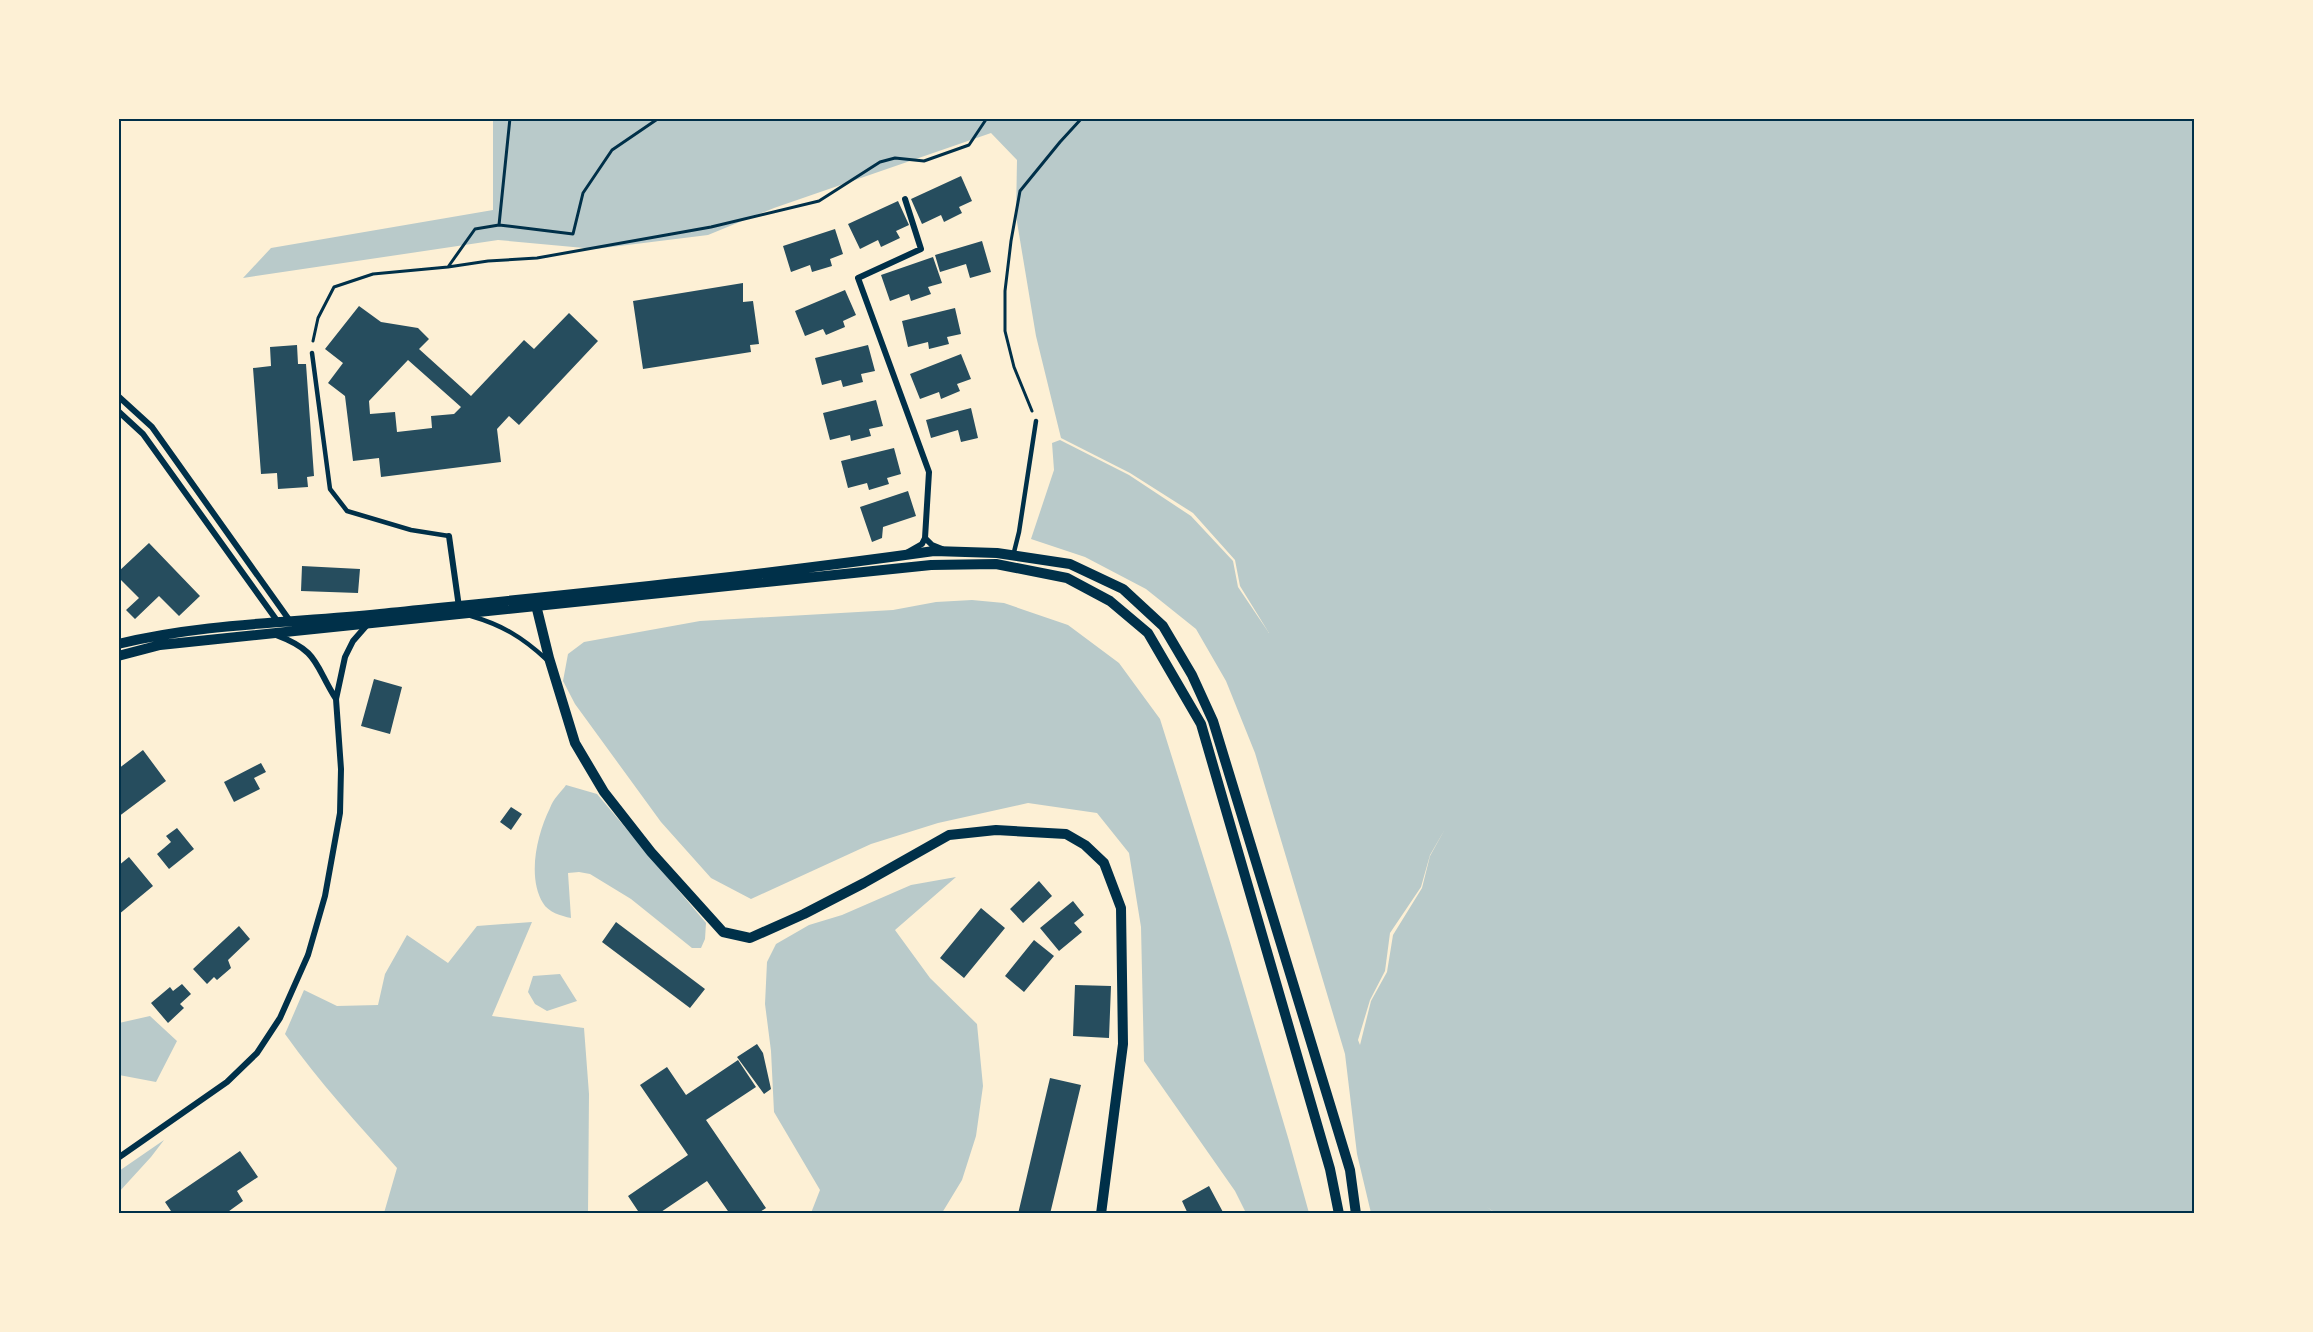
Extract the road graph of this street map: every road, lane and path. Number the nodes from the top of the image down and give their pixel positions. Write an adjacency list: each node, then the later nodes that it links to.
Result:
1 (510, 118): 6 (path)
2 (659, 118): 6 (path)
3 (987, 118): 7 (path)
4 (1082, 118): 11 (path)
5 (904, 199): 13 (street)
6 (499, 225): 7 (path)
7 (448, 267): 8 (path)
8 (312, 353): 12 (lane)
9 (118, 396): 19 (street)
10 (118, 411): 20 (street)
11 (1036, 421): 16 (lane)
12 (449, 536): 18 (street)
13 (926, 538): 14 (street); 15 (street)
14 (946, 551): 15 (street); 16 (street)
15 (900, 556): 17 (street)
16 (1013, 556): 30 (street)
17 (535, 602): 18 (street); 25 (street); 29 (street)
18 (461, 612): 19 (street); 21 (street); 25 (lane)
19 (290, 621): 20 (street)
20 (278, 622): 23 (street)
21 (367, 625): 22 (street); 26 (street)
22 (275, 634): 24 (street); 26 (street)
23 (118, 644)
24 (118, 656)
25 (551, 663): 28 (street)
26 (336, 699): 27 (street)
27 (118, 1158)
28 (1101, 1214)
29 (1339, 1214)
30 (1356, 1214)

